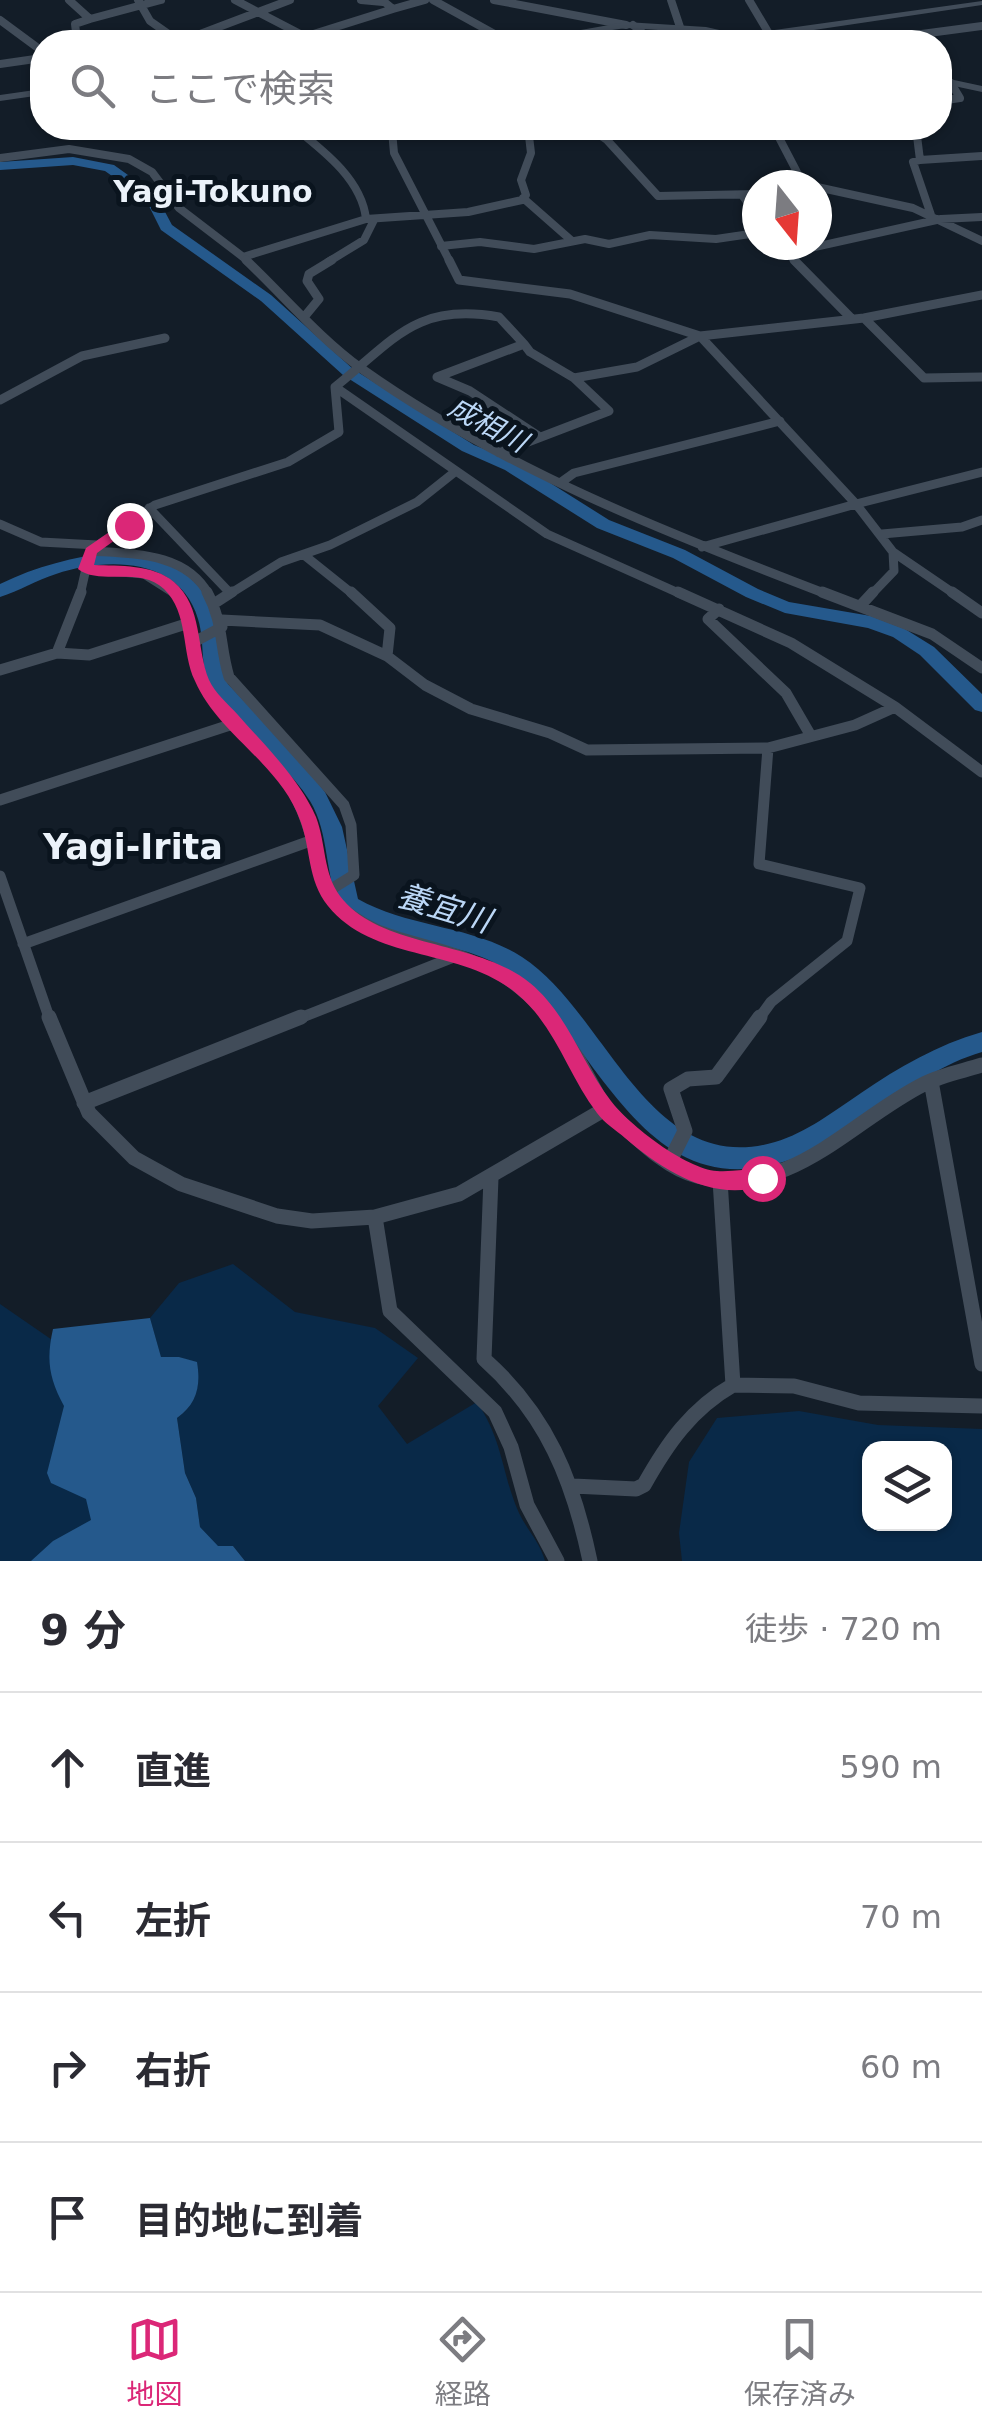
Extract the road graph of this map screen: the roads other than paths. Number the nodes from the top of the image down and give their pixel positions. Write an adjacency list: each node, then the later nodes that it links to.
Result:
1 (70, 0): 18 (street)
2 (161, 0): 14 (street)
3 (235, 0): 17 (street)
4 (290, 0): 17 (street)
5 (361, 0): 12 (street)
6 (425, 0): 15 (street)
7 (433, 0): 28 (street)
8 (494, 0): 16 (street)
9 (550, 0): 16 (street)
10 (672, 0): 22 (street)
11 (749, 0): 32 (street)
12 (383, 1): 15 (street)
13 (982, 3): 33 (main road)
14 (139, 4): 18 (street); 24 (street)
15 (394, 10): 27 (street)
16 (550, 10): 20 (street)
17 (261, 11): 25 (street); 26 (street)
18 (90, 19): 23 (street)
19 (0, 20): 35 (street)
20 (630, 25): 22 (main road); 29 (main road); 30 (street)
21 (982, 26): 34 (street)
22 (680, 27): 31 (main road)
23 (76, 30)
24 (162, 30)
25 (211, 30)
26 (294, 30)
27 (329, 30)
28 (487, 30)
29 (597, 30)
30 (637, 30)
31 (705, 30)
32 (765, 30)
33 (827, 30)
34 (952, 30)
35 (30, 44)
36 (30, 57): 37 (street)
37 (0, 64)
38 (952, 83): 39 (main road)
39 (982, 89)
40 (30, 94): 41 (main road)
41 (0, 98)
42 (311, 140): 59 (street)
43 (393, 140): 56 (street)
44 (529, 140): 54 (street)
45 (606, 140): 53 (street)
46 (780, 140): 51 (street)
47 (918, 140): 50 (street)
48 (982, 156): 50 (street)
49 (0, 158): 65 (street)
50 (920, 160): 55 (street)
51 (796, 170)
52 (832, 191): 55 (street)
53 (742, 195)
54 (523, 198): 56 (street); 61 (street)
55 (930, 215): 58 (street)
56 (426, 216): 59 (street); 64 (street)
57 (982, 218): 58 (street)
58 (941, 219): 62 (street); 63 (street)
59 (370, 220): 65 (street); 68 (street)
60 (742, 235): 61 (street)
61 (572, 240): 64 (street)
62 (832, 240)
63 (982, 241)
64 (441, 246): 71 (street)
65 (243, 257): 68 (street)
66 (794, 260): 70 (street)
67 (982, 295): 69 (street)
68 (305, 316): 74 (street)
69 (864, 318): 70 (street); 75 (street)
70 (852, 320): 71 (street)
71 (700, 336): 76 (street); 79 (street)
72 (165, 338): 78 (street)
73 (524, 344): 74 (street); 76 (street); 80 (street)
74 (359, 370): 77 (street); 81 (street)
75 (982, 376)
76 (574, 378): 80 (street)
77 (338, 385): 82 (street); 86 (street)
78 (0, 400)
79 (780, 421): 84 (street); 85 (street)
80 (540, 436): 81 (street)
81 (499, 452): 84 (street)
82 (456, 471): 93 (street); 98 (street)
83 (982, 472): 85 (street)
84 (560, 482): 90 (street)
85 (856, 504): 89 (street); 90 (street)
86 (149, 508): 91 (street); 95 (street)
87 (982, 520): 89 (street)
88 (0, 524): 91 (street)
89 (882, 534): 92 (street)
90 (702, 546): 97 (street)
91 (92, 550): 94 (street); 96 (street)
92 (893, 552): 97 (street); 99 (street)
93 (304, 554): 95 (street); 104 (street)
94 (85, 569): 100 (street); 103 (street)
95 (230, 593): 96 (street)
96 (215, 603): 101 (street)
97 (861, 605): 105 (street)
98 (719, 609): 107 (street); 109 (street)
99 (982, 613)
100 (189, 624): 102 (street); 103 (street)
101 (220, 626): 102 (street); 104 (street); 115 (street)
102 (192, 642): 108 (street)
103 (57, 653): 106 (street)
104 (387, 656): 110 (street)
105 (982, 668)
106 (0, 670)
107 (895, 707): 109 (street); 111 (street)
108 (236, 723): 112 (street); 113 (street)
109 (811, 736): 110 (street)
110 (768, 748): 122 (street)
111 (982, 772)
112 (0, 800)
113 (314, 840): 115 (street); 116 (street)
114 (0, 876): 116 (street)
115 (332, 893): 117 (street)
116 (23, 944): 120 (street)
117 (459, 955): 120 (street); 121 (street)
118 (982, 1065): 119 (street)
119 (932, 1081): 124 (street); 126 (street)
120 (84, 1103): 125 (street)
121 (605, 1109): 122 (street); 123 (street)
122 (669, 1163): 124 (street)
123 (491, 1178): 125 (street); 129 (street)
124 (720, 1180): 127 (street)
125 (375, 1217): 130 (street)
126 (982, 1364)
127 (733, 1386): 128 (street); 129 (street)
128 (982, 1406)
129 (573, 1486): 131 (street)
130 (558, 1561)
131 (590, 1561)

